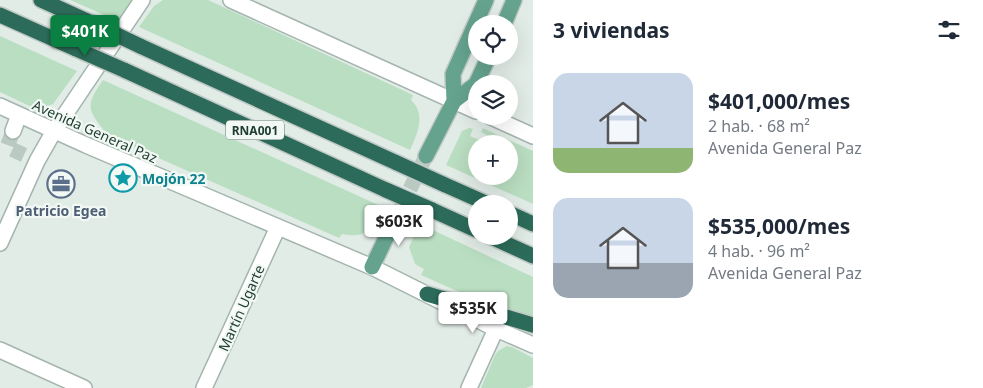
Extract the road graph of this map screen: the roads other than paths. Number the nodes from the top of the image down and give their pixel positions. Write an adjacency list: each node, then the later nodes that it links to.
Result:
1 (40, 0): 18 (highway, RNA001, bridge)
2 (142, 0): 14 (street)
3 (231, 0): 9 (street)
4 (486, 0): 9 (main road)
5 (514, 0): 7 (main road)
6 (0, 14): 22 (highway, RNA001, bridge)
7 (508, 15)
8 (485, 65): 9 (main road)
9 (454, 101): 11 (street); 17 (main road)
10 (0, 106): 12 (street, Avenida General Paz)
11 (468, 107)
12 (19, 115): 14 (street, Avenida General Paz); 15 (street)
13 (509, 125): 16 (street)
14 (54, 130): 23 (street, Avenida General Paz); 24 (street)
15 (13, 131)
16 (533, 136)
17 (426, 156)
18 (468, 195)
19 (398, 213): 27 (main road)
20 (518, 217): 21 (highway)
21 (533, 224)
22 (468, 226)
23 (278, 227): 27 (street, Avenida General Paz); 34 (street, Martín Ugarte)
24 (0, 243)
25 (509, 245): 26 (highway)
26 (533, 256)
27 (372, 267): 28 (street, Avenida General Paz)
28 (427, 294): 29 (highway); 30 (street, Avenida General Paz)
29 (533, 325)
30 (496, 329): 31 (street, Avenida General Paz); 35 (street)
31 (533, 346)
32 (0, 350): 33 (street)
33 (84, 388)
34 (204, 388)
35 (469, 388)

